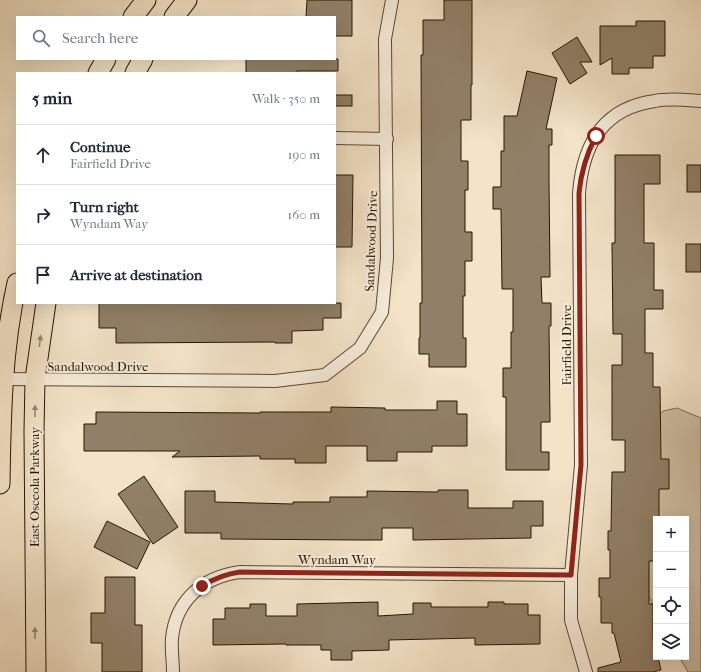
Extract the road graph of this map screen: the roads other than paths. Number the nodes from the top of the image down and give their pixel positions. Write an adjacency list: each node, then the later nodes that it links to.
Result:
1 (146, 0): 4 (main road)
2 (187, 0): 5 (main road)
3 (392, 0): 12 (street, Sandalwood Drive)
4 (134, 16)
5 (175, 16)
6 (105, 60): 8 (main road)
7 (142, 60): 9 (main road)
8 (99, 72)
9 (136, 72)
10 (701, 101): 18 (street, Fairfield Drive)
11 (336, 138): 12 (street)
12 (387, 139): 16 (street, Sandalwood Drive)
13 (16, 289): 15 (main road)
14 (46, 304): 16 (main road, East Osceola Parkway, one-way to 14)
15 (2, 379): 16 (street, Sandalwood Drive); 17 (main road)
16 (35, 379): 19 (main road, East Osceola Parkway, one-way to 16)
17 (0, 484)
18 (571, 575): 20 (street, Wyndam Way); 21 (street, Fairfield Drive)
19 (36, 672)
20 (173, 672)
21 (586, 672)

